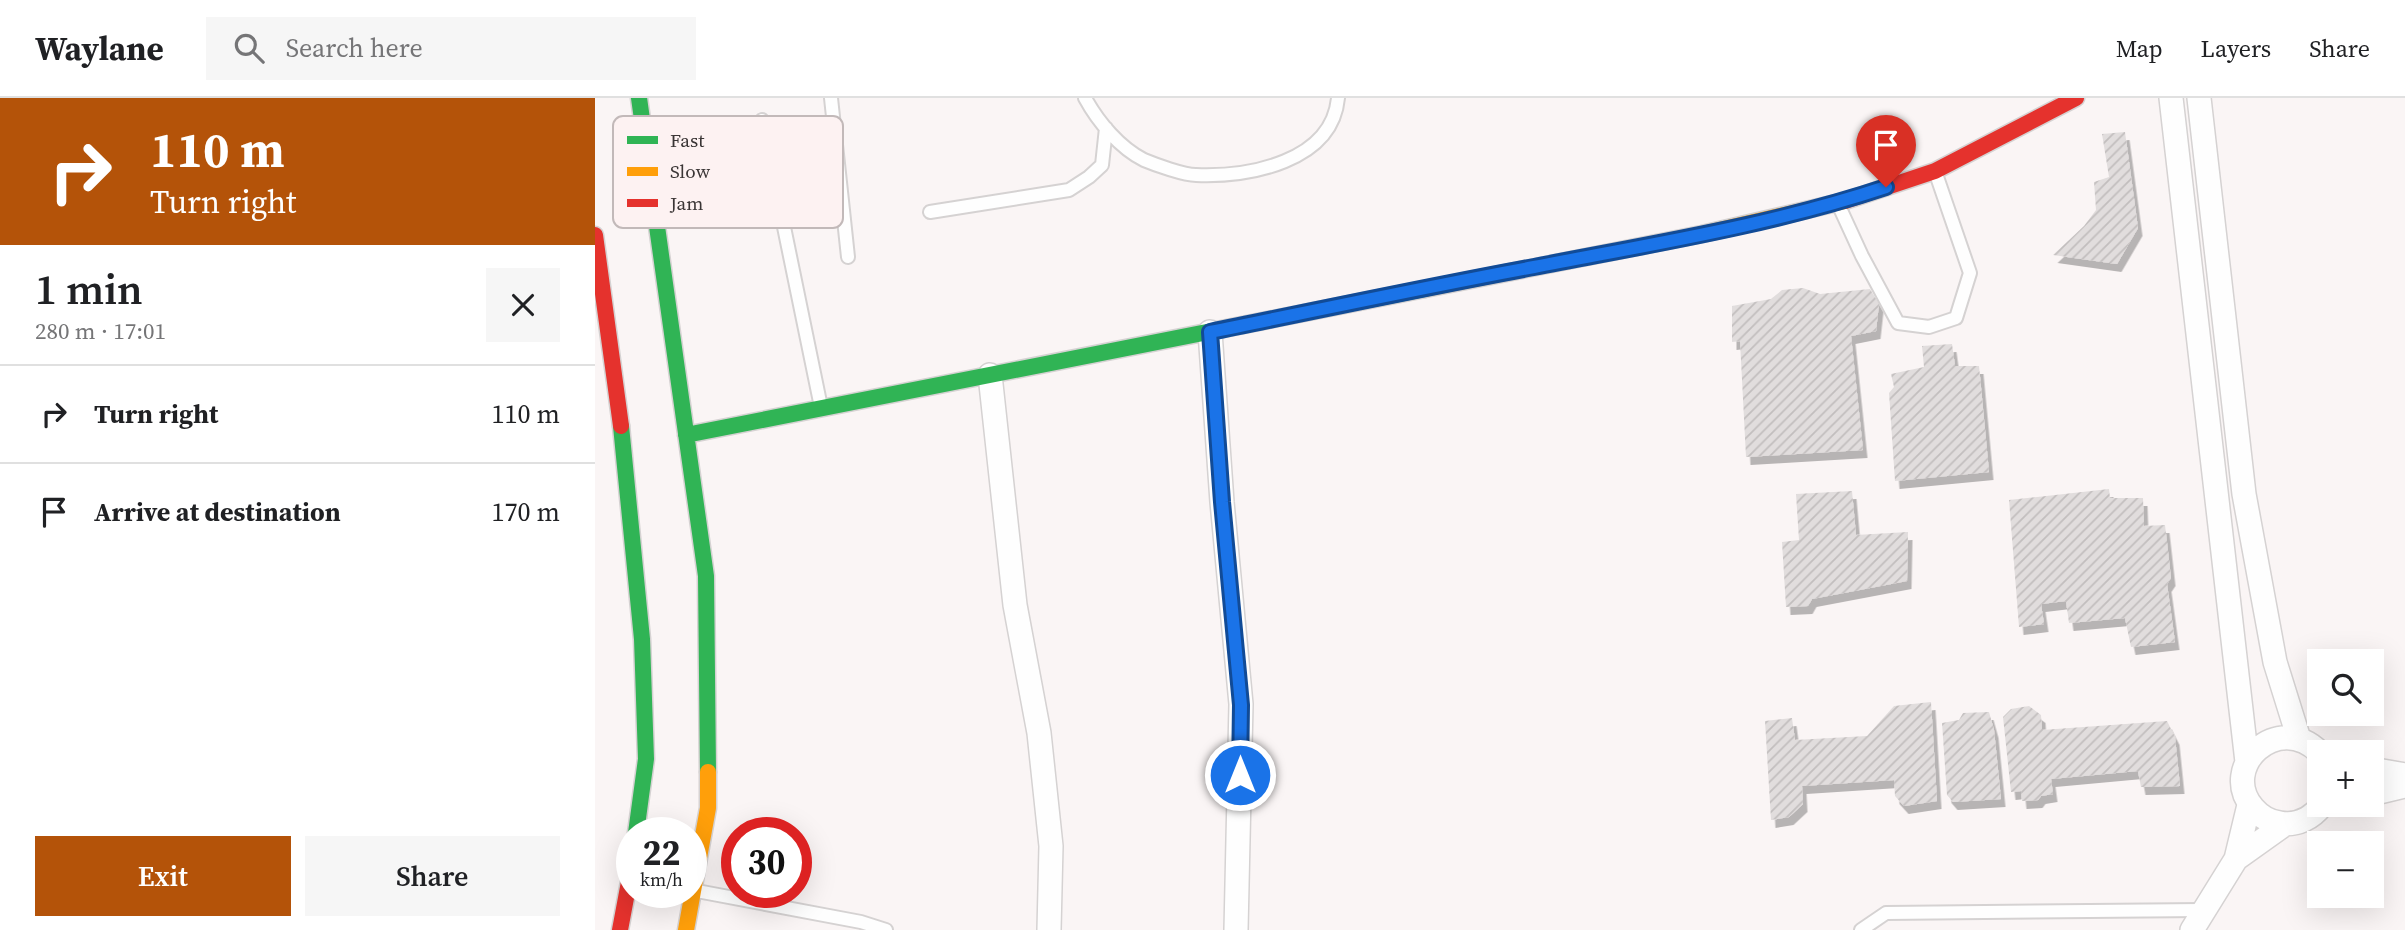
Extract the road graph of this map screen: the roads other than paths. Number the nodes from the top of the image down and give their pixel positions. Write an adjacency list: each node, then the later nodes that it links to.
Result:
1 (639, 98): 8 (main road)
2 (831, 98): 9 (lane)
3 (1085, 98): 10 (lane)
4 (1338, 98): 10 (lane)
5 (2075, 98): 11 (main road)
6 (2171, 98): 25 (street)
7 (2199, 98): 23 (street)
8 (642, 116)
9 (833, 116)
10 (1106, 128): 14 (lane)
11 (1935, 171): 12 (main road); 12 (lane)
12 (1837, 203): 19 (main road)
13 (843, 210): 18 (lane)
14 (930, 212)
15 (657, 228): 22 (main road)
16 (784, 228): 21 (lane)
17 (595, 234): 31 (main road)
18 (848, 257)
19 (1210, 332): 20 (main road); 44 (street)
20 (989, 374): 21 (main road); 43 (street)
21 (821, 408): 22 (main road)
22 (686, 435): 32 (main road)
23 (2299, 739): 24 (street); 25 (street)
24 (2307, 743)
25 (2247, 762): 30 (street)
26 (2384, 771): 27 (street)
27 (2405, 775)
28 (2405, 786): 29 (street)
29 (2384, 791)
30 (2249, 805): 34 (street); 35 (street)
31 (638, 817)
32 (706, 817)
33 (2309, 817): 34 (street)
34 (2285, 824): 35 (street)
35 (2236, 859): 39 (street)
36 (707, 893): 42 (lane)
37 (624, 908): 40 (main road)
38 (690, 908): 41 (main road)
39 (2198, 920): 45 (lane)
40 (620, 930)
41 (686, 930)
42 (886, 930)
43 (1049, 930)
44 (1237, 930)
45 (1861, 930)

